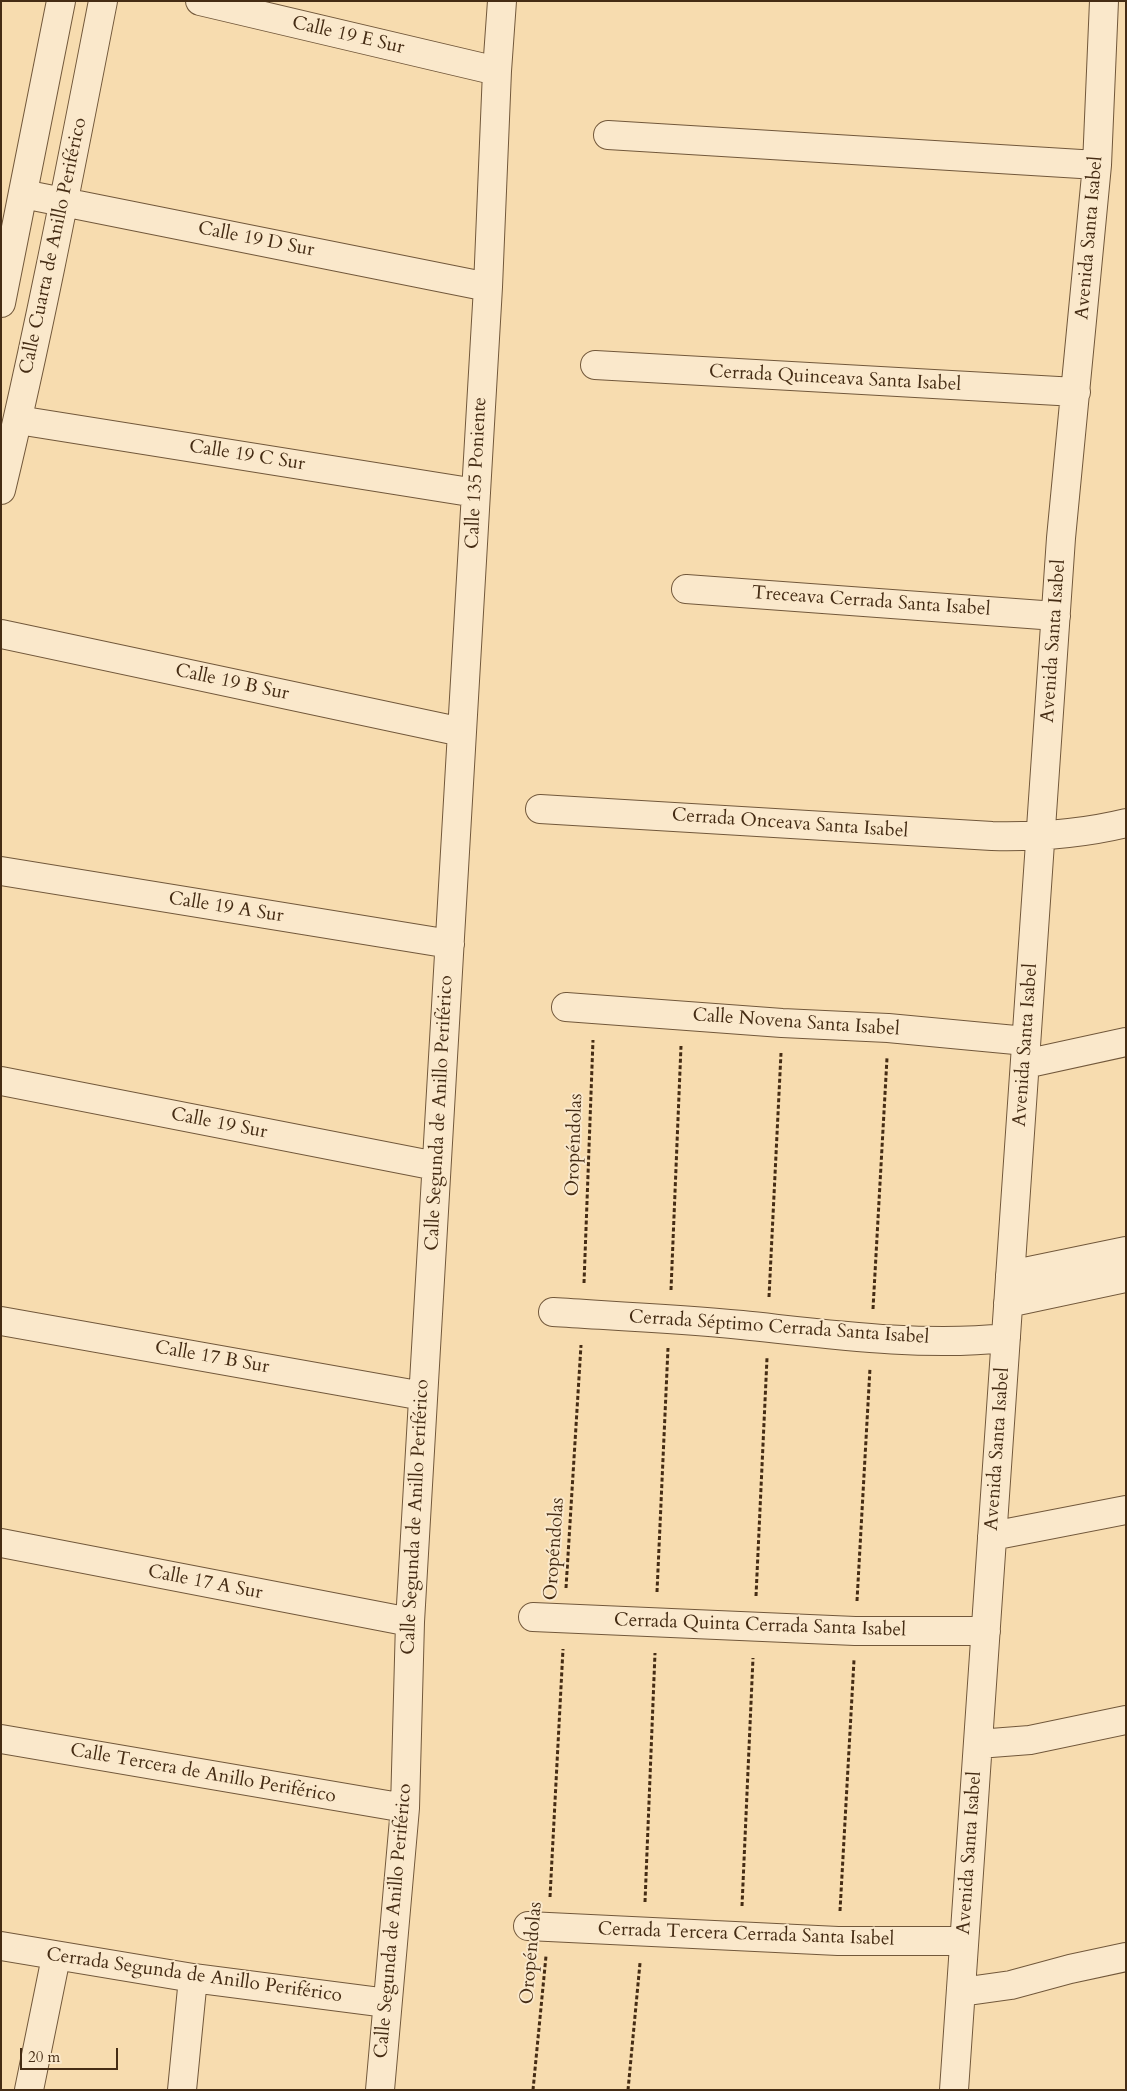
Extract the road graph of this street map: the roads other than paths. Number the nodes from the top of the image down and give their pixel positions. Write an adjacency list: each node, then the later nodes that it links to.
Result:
1 (61, 1): 9 (street)
2 (103, 1): 10 (street, Calle Cuarta de Anillo Periférico)
3 (200, 1): 6 (street, Calle 19 E Sur)
4 (502, 1): 6 (street, Calle 135 Poniente)
5 (1104, 1): 8 (street, Avenida Santa Isabel)
6 (497, 71): 11 (street, Calle 135 Poniente)
7 (608, 135): 8 (street)
8 (1097, 165): 14 (street, Avenida Santa Isabel)
9 (23, 194): 10 (street, Calle 19 D Sur); 12 (street)
10 (64, 202): 11 (street, Calle 19 D Sur); 15 (street, Calle Cuarta de Anillo Periférico)
11 (488, 287): 17 (street, Calle 135 Poniente)
12 (1, 303)
13 (595, 365): 14 (street, Cerrada Quinceava Santa Isabel)
14 (1076, 392): 19 (street, Avenida Santa Isabel)
15 (18, 420): 16 (street, Calle Cuarta de Anillo Periférico); 17 (street, Calle 19 C Sur)
16 (1, 490)
17 (476, 493): 21 (street, Calle 135 Poniente)
18 (686, 589): 19 (street, Treceava Cerrada Santa Isabel)
19 (1056, 616): 24 (street, Avenida Santa Isabel)
20 (1, 634): 21 (street, Calle 19 B Sur)
21 (462, 732): 26 (street, Calle 135 Poniente)
22 (540, 809): 24 (street, Cerrada Onceava Santa Isabel)
23 (1126, 823): 24 (street, Cerrada Onceava Santa Isabel)
24 (1041, 837): 29 (street, Avenida Santa Isabel)
25 (1, 871): 26 (street, Calle 19 A Sur)
26 (450, 944): 31 (street, Calle Segunda de Anillo Periférico)
27 (566, 1008): 29 (street, Calle Novena Santa Isabel)
28 (1126, 1042): 29 (street, Calle Novena Santa Isabel)
29 (1026, 1053): 33 (street, Avenida Santa Isabel)
30 (1, 1081): 31 (street, Calle 19 Sur)
31 (436, 1166): 39 (street, Calle Segunda de Anillo Periférico)
32 (1126, 1251): 33 (street)
33 (1010, 1274): 35 (street, Avenida Santa Isabel)
34 (1126, 1278): 35 (street)
35 (1008, 1302): 38 (street, Avenida Santa Isabel)
36 (553, 1312): 38 (street, Cerrada Séptimo Cerrada Santa Isabel)
37 (1, 1321): 39 (street, Calle 17 B Sur)
38 (1006, 1338): 41 (street, Avenida Santa Isabel)
39 (423, 1396): 44 (street, Calle Segunda de Anillo Periférico)
40 (1126, 1510): 41 (street)
41 (992, 1536): 45 (street, Avenida Santa Isabel)
42 (1, 1543): 44 (street, Calle 17 A Sur)
43 (533, 1617): 45 (street, Cerrada Quinta Cerrada Santa Isabel)
44 (410, 1622): 49 (street, Calle Segunda de Anillo Periférico)
45 (986, 1631): 48 (street, Avenida Santa Isabel)
46 (1126, 1720): 48 (street)
47 (1, 1739): 49 (street, Calle Tercera de Anillo Periférico)
48 (978, 1744): 51 (street, Avenida Santa Isabel)
49 (405, 1808): 57 (street, Calle Segunda de Anillo Periférico)
50 (538, 1926): 51 (street, Cerrada Tercera Cerrada Santa Isabel)
51 (964, 1941): 56 (street, Avenida Santa Isabel)
52 (1, 1946): 53 (street, Cerrada Segunda de Anillo Periférico)
53 (56, 1957): 55 (street, Cerrada Segunda de Anillo Periférico); 58 (street)
54 (1126, 1958): 56 (street)
55 (193, 1978): 57 (street, Cerrada Segunda de Anillo Periférico); 59 (street)
56 (961, 1992): 61 (street, Avenida Santa Isabel)
57 (387, 2003): 60 (street, Calle Segunda de Anillo Periférico)
58 (29, 2090)
59 (182, 2090)
60 (380, 2090)
61 (954, 2090)

